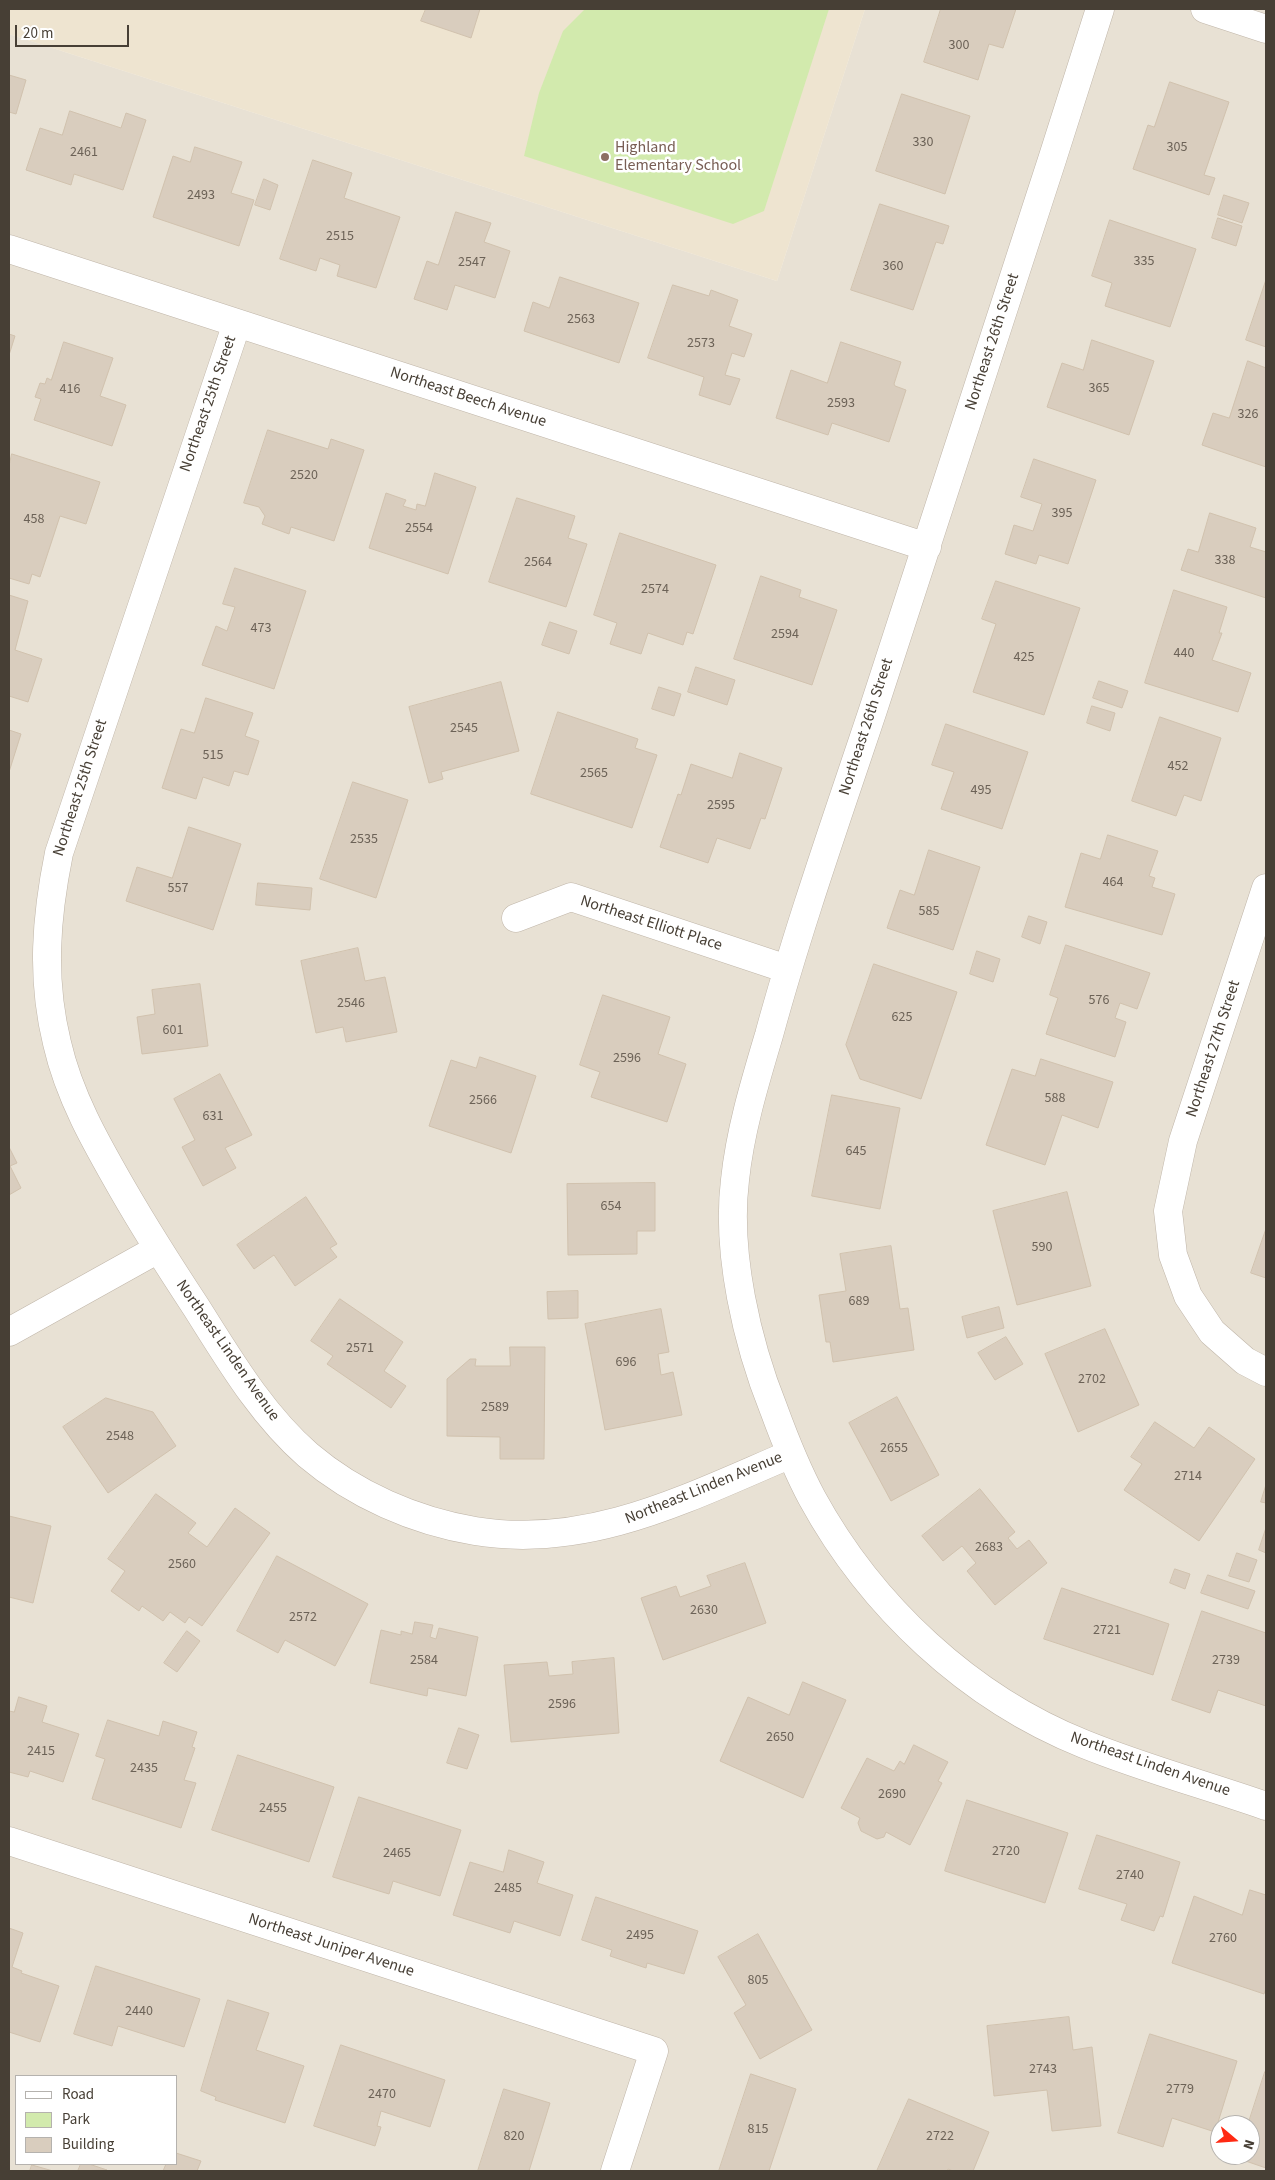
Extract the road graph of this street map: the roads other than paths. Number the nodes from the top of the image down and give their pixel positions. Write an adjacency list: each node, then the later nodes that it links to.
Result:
1 (1100, 9): 6 (street, Northeast 26th Street)
2 (1205, 9): 3 (street)
3 (1266, 29)
4 (9, 249): 5 (street, Northeast Beech Avenue)
5 (236, 323): 6 (street, Northeast Beech Avenue); 11 (street, Northeast 25th Street)
6 (927, 548): 10 (street, Northeast 26th Street)
7 (1266, 888): 9 (street, Northeast 27th Street)
8 (516, 918): 10 (street, Northeast Elliott Place)
9 (1260, 934): 13 (street, Northeast 27th Street)
10 (787, 969): 14 (street, Northeast 26th Street)
11 (158, 1249): 12 (street); 14 (street, Northeast Linden Avenue)
12 (9, 1332)
13 (1266, 1372)
14 (791, 1454): 15 (street, Northeast Linden Avenue)
15 (1266, 1806)
16 (9, 1841): 17 (street, Northeast Juniper Avenue)
17 (614, 2171)

